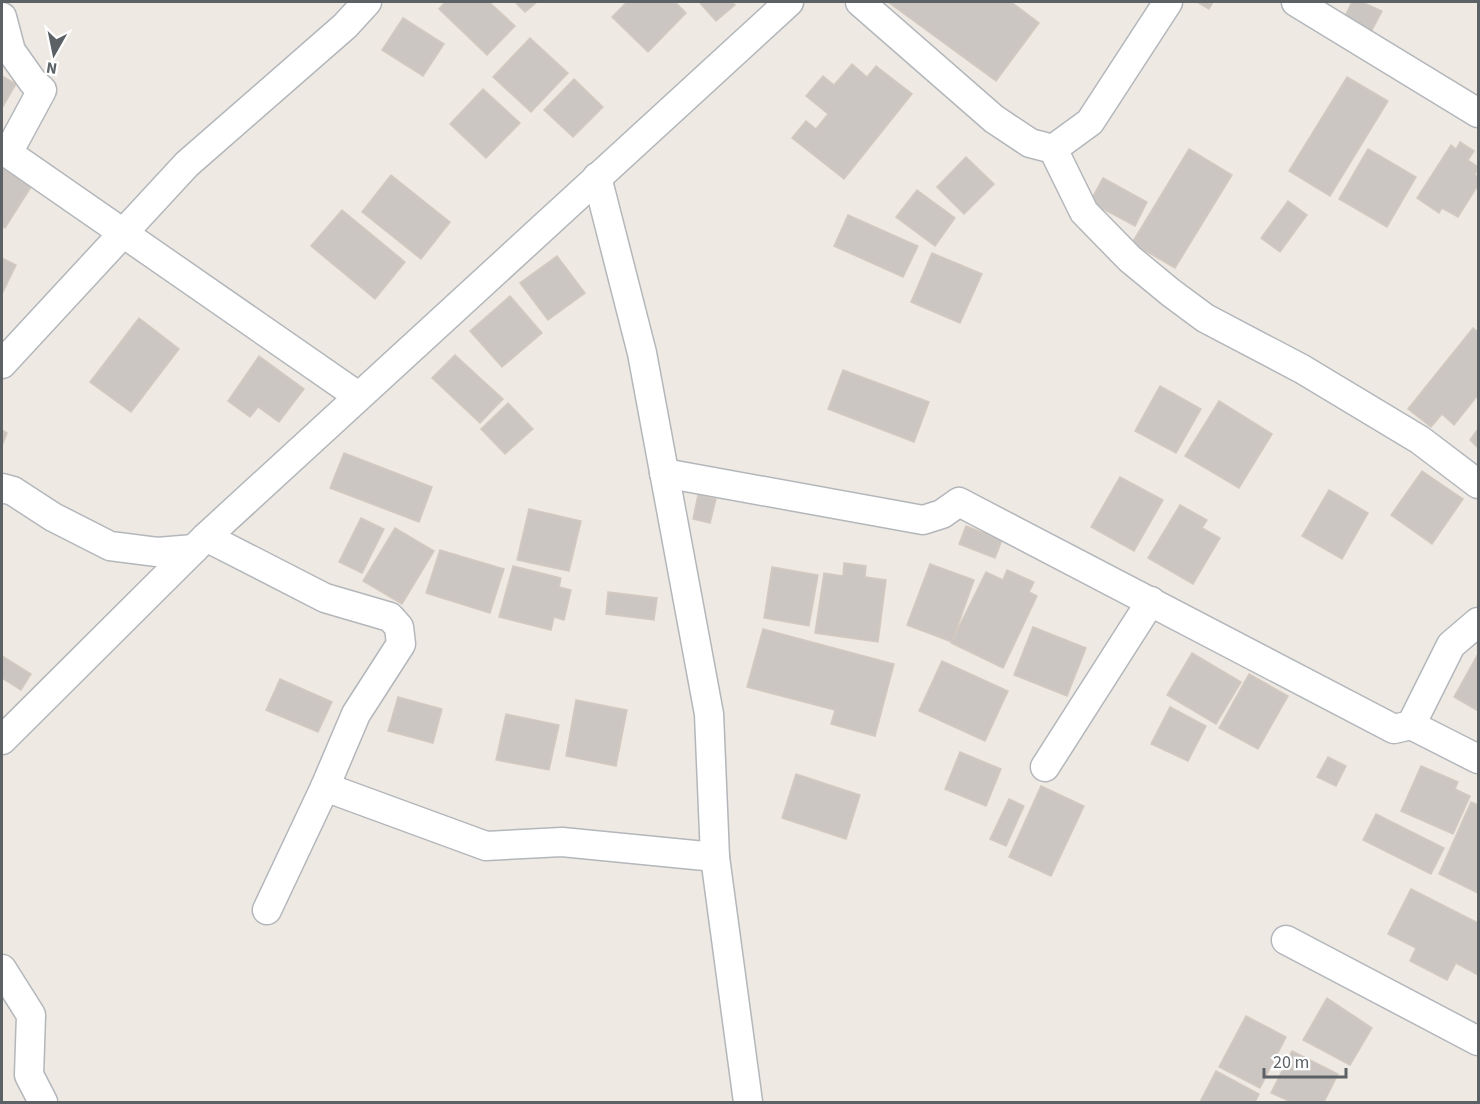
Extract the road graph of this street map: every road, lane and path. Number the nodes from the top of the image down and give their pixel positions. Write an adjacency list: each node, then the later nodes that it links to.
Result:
1 (10, 2): 7 (street)
2 (368, 2): 12 (street)
3 (789, 2): 11 (street)
4 (860, 2): 9 (street)
5 (1168, 2): 9 (street)
6 (1296, 2): 8 (street)
7 (2, 16): 10 (street)
8 (1479, 113)
9 (1053, 149): 16 (street)
10 (5, 151): 12 (street)
11 (597, 177): 14 (street); 15 (street)
12 (122, 234): 13 (street); 14 (street)
13 (2, 364)
14 (358, 396): 18 (street)
15 (664, 473): 19 (street); 26 (street)
16 (1479, 484)
17 (2, 488): 18 (street)
18 (200, 543): 22 (street); 25 (street)
19 (1151, 601): 21 (street); 24 (street)
20 (1479, 622): 21 (street)
21 (1411, 725): 23 (street)
22 (2, 740)
23 (1479, 759)
24 (1045, 767)
25 (325, 787): 26 (street); 27 (street)
26 (715, 857): 32 (street)
27 (267, 910)
28 (1286, 940): 30 (street)
29 (2, 969): 31 (street)
30 (1479, 1041)
31 (43, 1102)
32 (748, 1102)

